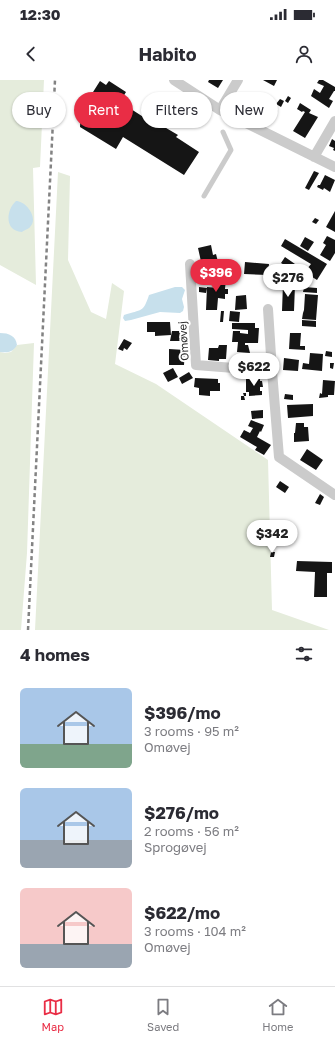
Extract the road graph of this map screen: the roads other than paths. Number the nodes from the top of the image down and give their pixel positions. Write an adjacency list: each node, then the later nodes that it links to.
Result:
1 (174, 80): 4 (street)
2 (238, 80): 3 (street)
3 (231, 92)
4 (220, 110)
5 (335, 121): 8 (street)
6 (256, 128): 8 (street)
7 (223, 132): 10 (lane)
8 (314, 157): 9 (street)
9 (335, 167)
10 (204, 196)
11 (190, 264): 13 (street, Omøvej)
12 (268, 309): 13 (street)
13 (272, 371): 14 (street)
14 (335, 495)

